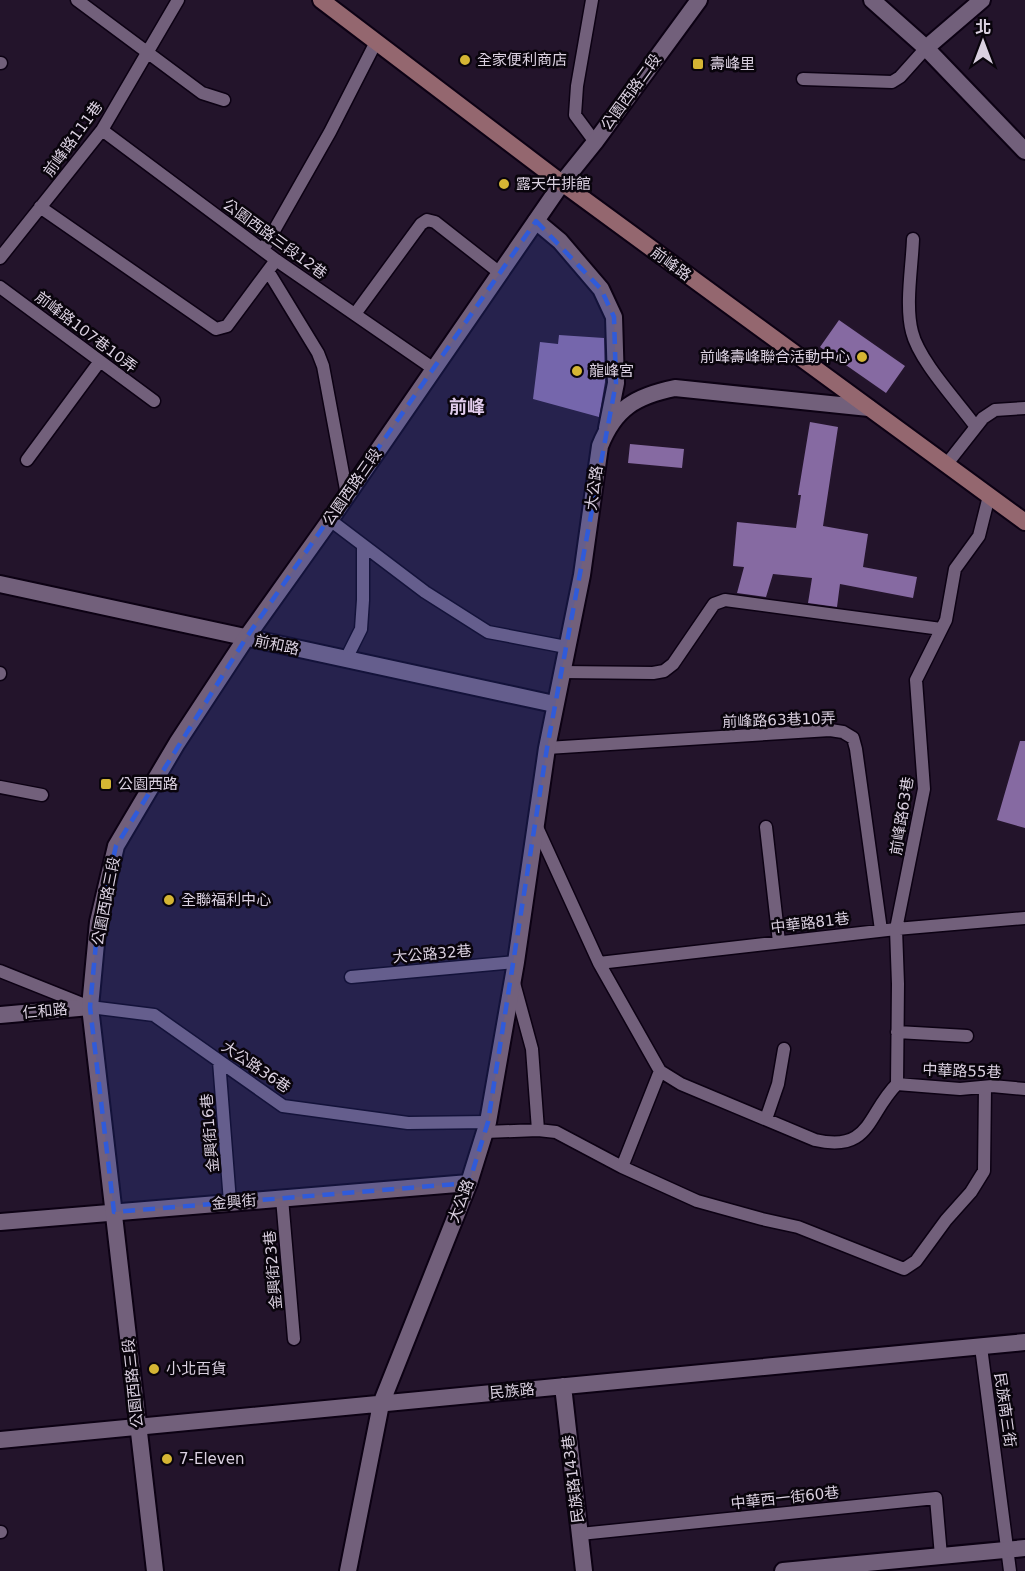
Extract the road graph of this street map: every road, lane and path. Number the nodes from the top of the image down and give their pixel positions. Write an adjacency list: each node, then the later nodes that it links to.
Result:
1 (77, 0): 10 (lane)
2 (178, 0): 10 (lane, 前峰路111巷)
3 (321, 0): 8 (main road, 前峰路)
4 (592, 0): 14 (lane)
5 (699, 0): 14 (street, 公園西路二段)
6 (872, 0): 9 (street)
7 (982, 0): 9 (street)
8 (376, 42): 16 (main road, 前峰路); 20 (lane)
9 (926, 48): 11 (lane); 15 (street)
10 (147, 53): 12 (lane); 13 (lane, 前峰路111巷)
11 (803, 79)
12 (224, 99)
13 (102, 130): 17 (lane, 前峰路111巷); 20 (lane, 公園西路三段12巷)
14 (595, 142): 16 (street, 公園西路二段)
15 (1025, 151)
16 (562, 183): 18 (street, 公園西路三段); 30 (main road, 前峰路)
17 (40, 207): 21 (lane, 前峰路111巷); 23 (lane)
18 (536, 221): 24 (street, 公園西路三段); 33 (street)
19 (914, 239): 32 (lane)
20 (263, 250): 22 (lane, 公園西路三段12巷)
21 (0, 258)
22 (276, 260): 23 (lane); 26 (lane, 公園西路三段12巷)
23 (268, 271): 36 (lane, 公園西路三段12巷)
24 (500, 273): 26 (lane); 28 (street, 公園西路三段)
25 (0, 287): 27 (lane, 前峰路107巷10弄)
26 (355, 314): 28 (lane, 公園西路三段12巷)
27 (100, 361): 29 (lane, 前峰路107巷10弄); 34 (lane)
28 (434, 369): 36 (street, 公園西路三段)
29 (154, 401)
30 (869, 408): 33 (street, 大公路); 35 (main road, 前峰路)
31 (1025, 408): 32 (lane)
32 (976, 427): 35 (lane)
33 (607, 429): 44 (street, 大公路)
34 (27, 460)
35 (946, 465): 37 (main road, 前峰路)
36 (347, 495): 38 (street, 公園西路三段)
37 (989, 496): 39 (main road, 前峰路); 42 (lane, 前峰路63巷)
38 (330, 520): 40 (lane); 43 (street, 公園西路三段)
39 (1025, 522)
40 (363, 546): 44 (lane); 45 (lane)
41 (0, 584): 43 (street, 前和路)
42 (941, 629): 46 (lane); 54 (lane, 前峰路63巷)
43 (246, 638): 45 (street, 前和路); 62 (street, 公園西路三段)
44 (566, 647): 46 (street, 大公路)
45 (346, 660): 47 (street, 前和路)
46 (561, 672): 47 (street, 大公路)
47 (554, 704): 48 (street, 大公路)
48 (546, 748): 51 (street, 大公路); 55 (lane, 前峰路63巷10弄)
49 (0, 787): 50 (lane)
50 (42, 795)
51 (535, 821): 57 (street, 大公路); 58 (lane)
52 (766, 827): 56 (lane)
53 (1025, 918): 54 (lane, 中華路81巷)
54 (896, 928): 55 (lane, 中華路81巷); 64 (lane, 前峰路63巷)
55 (881, 930): 56 (lane, 中華路81巷)
56 (779, 942): 58 (lane, 中華路81巷)
57 (516, 962): 60 (lane, 大公路32巷); 61 (street, 大公路)
58 (599, 963): 68 (lane)
59 (0, 971): 62 (lane, 大公路36巷)
60 (351, 977)
61 (513, 980): 73 (street, 大公路); 74 (lane)
62 (90, 1007): 63 (street, 仁和路); 67 (lane, 大公路36巷); 79 (street, 公園西路三段)
63 (0, 1015)
64 (897, 1032): 65 (lane); 69 (lane, 前峰路63巷)
65 (967, 1036)
66 (784, 1049): 72 (lane)
67 (219, 1061): 73 (lane, 大公路36巷); 78 (lane, 金興街16巷)
68 (660, 1071): 72 (lane); 75 (lane)
69 (897, 1084): 70 (lane, 中華路55巷); 72 (lane)
70 (985, 1088): 71 (lane, 中華路55巷); 75 (lane, 大公路36巷)
71 (1025, 1089)
72 (766, 1119)
73 (486, 1127): 74 (lane, 大公路36巷); 76 (street, 大公路)
74 (538, 1130): 75 (lane, 大公路36巷)
75 (622, 1167)
76 (469, 1183): 77 (street, 金興街); 85 (street, 大公路)
77 (282, 1198): 78 (street, 金興街); 81 (lane, 金興街23巷)
78 (230, 1202): 79 (street, 金興街)
79 (114, 1212): 80 (street, 金興街); 86 (street, 公園西路三段)
80 (0, 1221)
81 (294, 1339)
82 (1025, 1342): 83 (street, 民族路)
83 (981, 1347): 84 (street, 民族路); 89 (lane, 民族南三街)
84 (563, 1386): 85 (street, 民族路); 88 (street, 民族路143巷)
85 (381, 1404): 86 (street, 民族路); 93 (street, 大公路)
86 (138, 1426): 87 (street, 民族路); 92 (street, 公園西路三段)
87 (0, 1440)
88 (580, 1534): 90 (lane, 中華西一街60巷); 94 (street, 民族路143巷)
89 (1017, 1549): 90 (street); 96 (lane, 民族南三街)
90 (941, 1556): 91 (street)
91 (887, 1566): 95 (street)
92 (155, 1571)
93 (348, 1571)
94 (584, 1571)
95 (783, 1571)
96 (1010, 1571)

